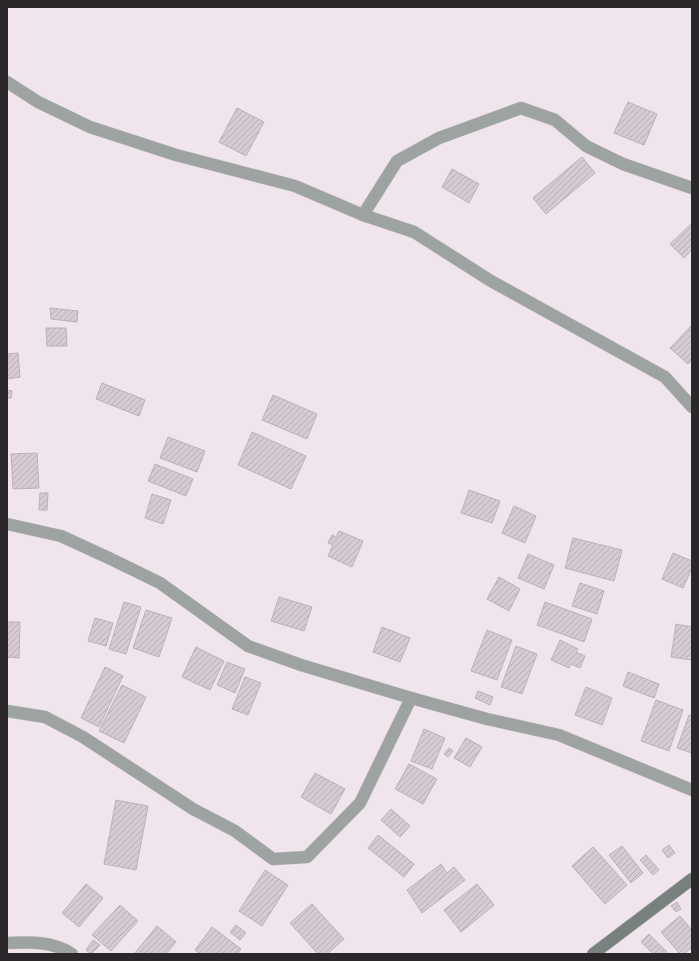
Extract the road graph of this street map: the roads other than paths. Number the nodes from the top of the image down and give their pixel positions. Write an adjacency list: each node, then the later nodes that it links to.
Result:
1 (7, 82): 3 (street)
2 (692, 188): 3 (street)
3 (363, 215): 4 (street)
4 (692, 407)
5 (7, 524): 6 (street)
6 (412, 698): 7 (street); 8 (street)
7 (7, 711)
8 (692, 790)
9 (692, 879): 12 (street)
10 (7, 943): 11 (street)
11 (72, 954)
12 (593, 954)

